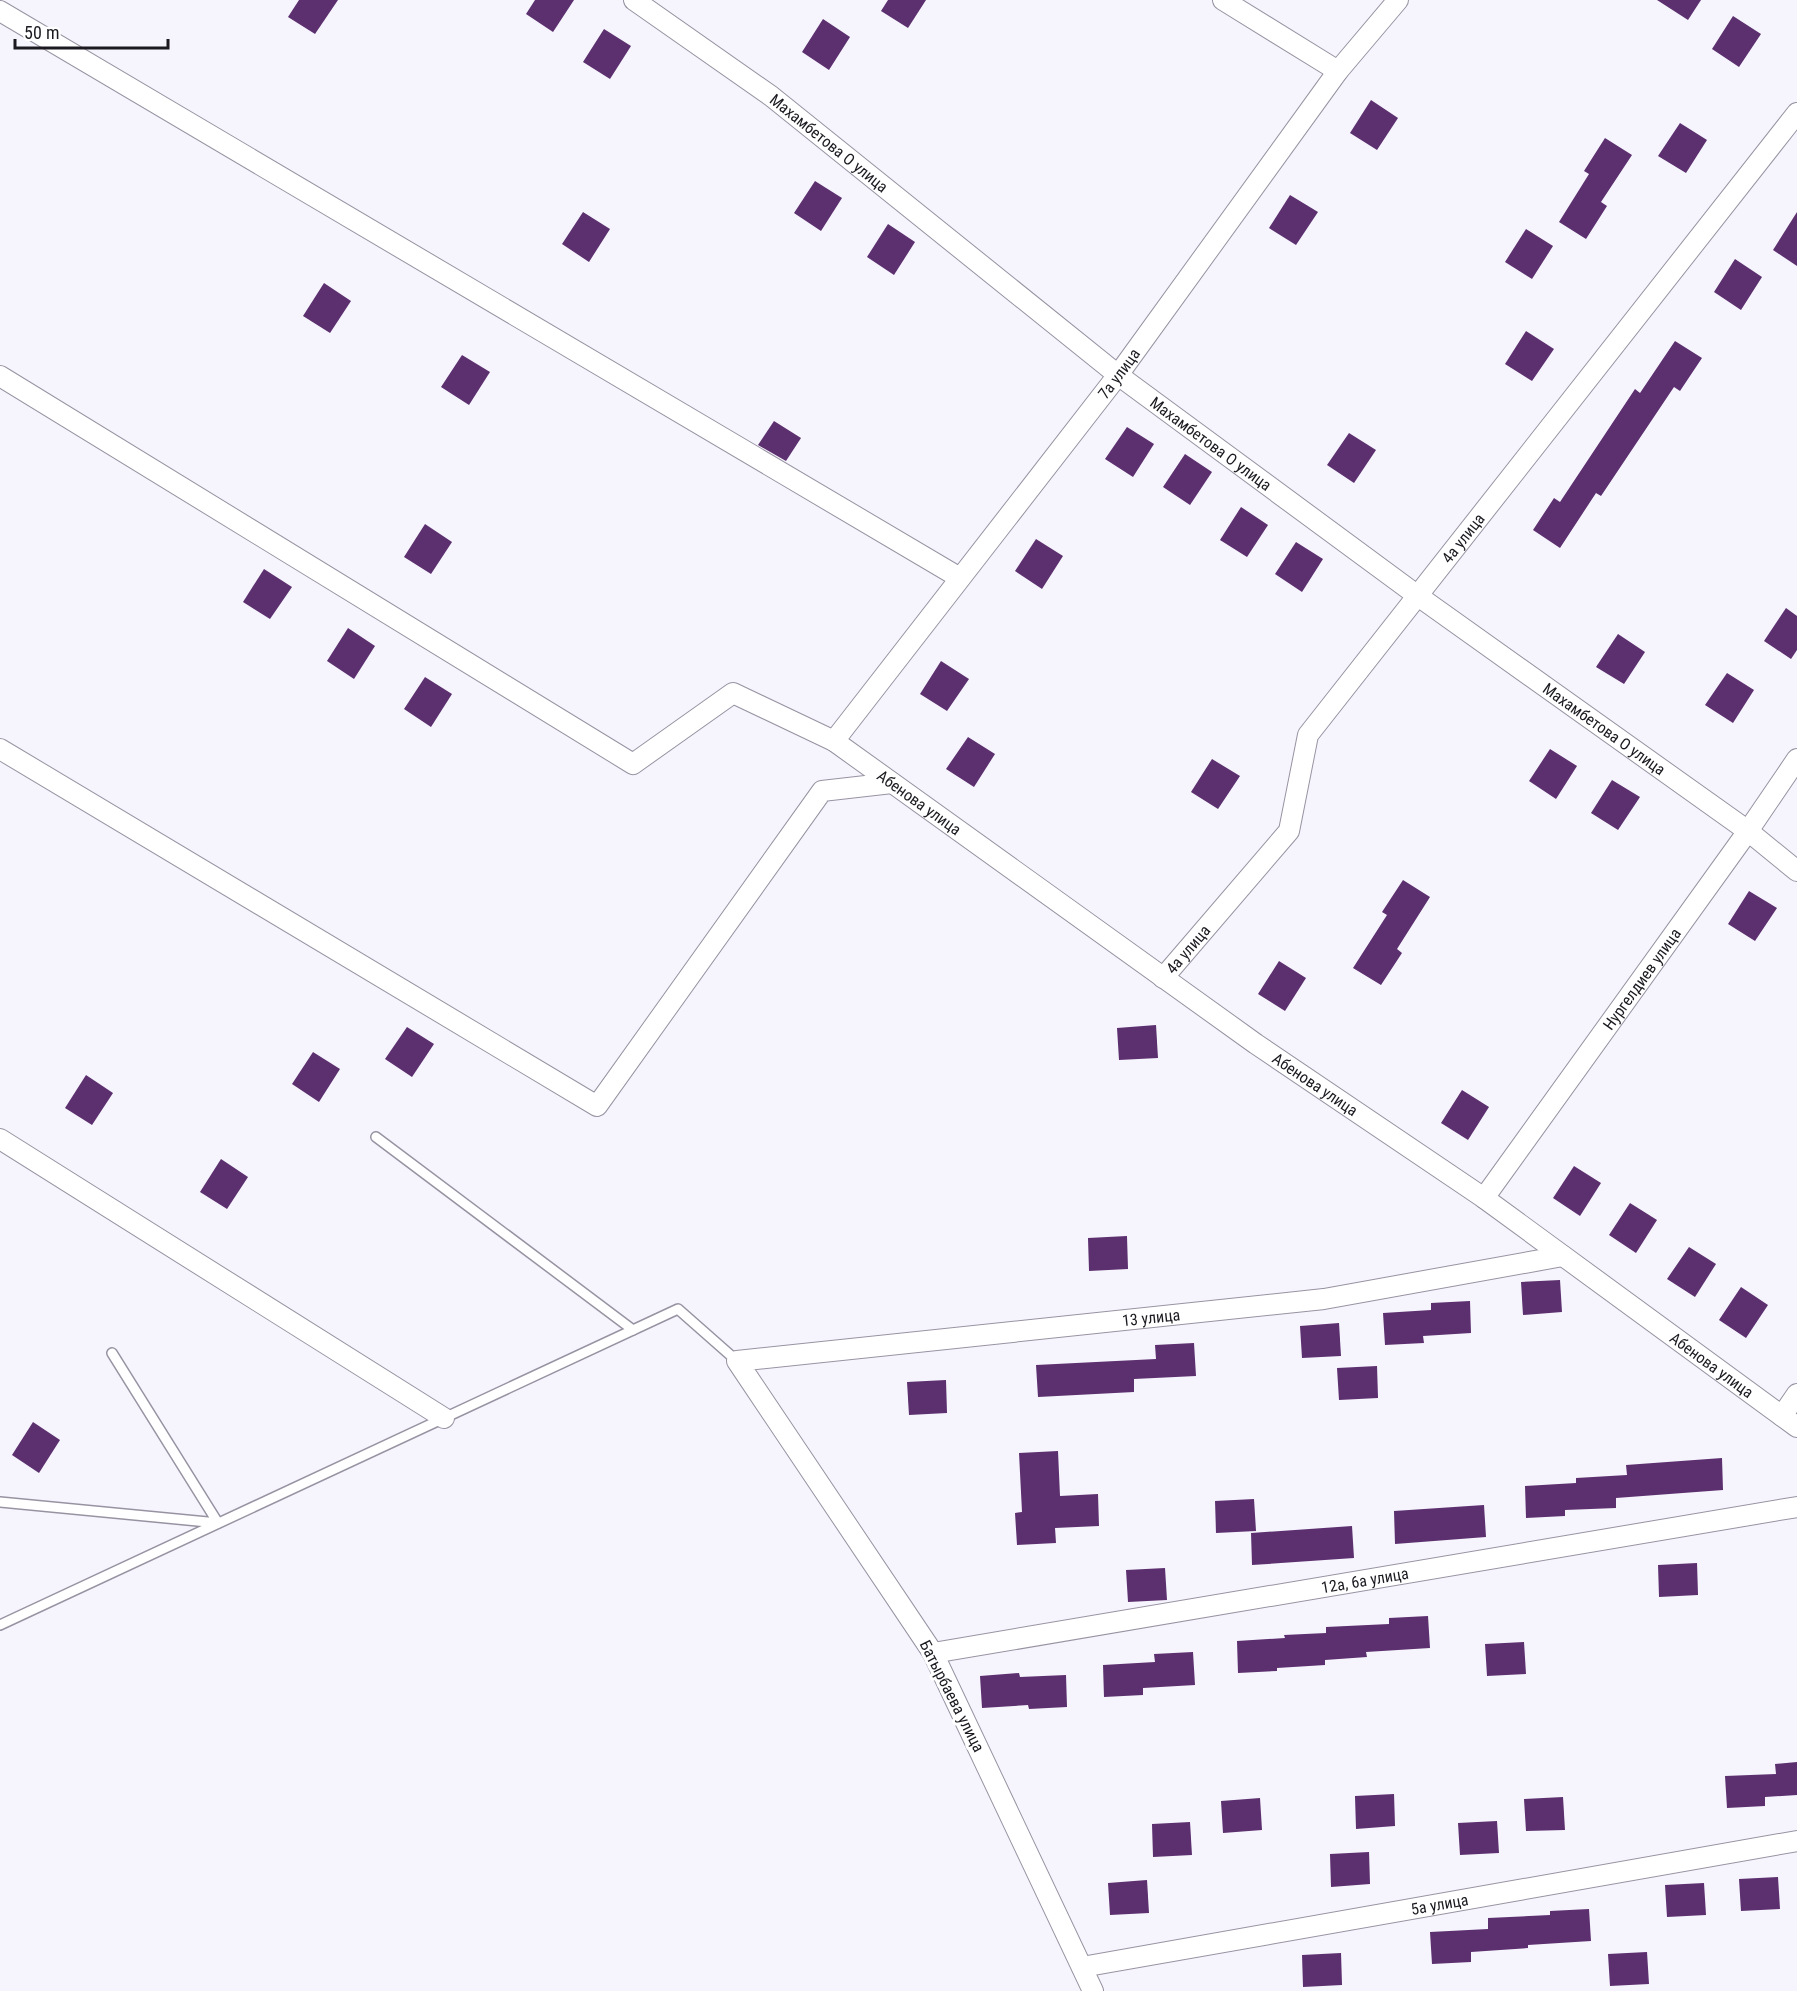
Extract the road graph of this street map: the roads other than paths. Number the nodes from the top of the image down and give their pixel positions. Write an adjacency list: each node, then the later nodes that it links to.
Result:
1 (634, 0): 7 (street, Махамбетова О улица)
2 (1223, 0): 5 (street)
3 (1398, 0): 5 (street, 7а улица)
4 (0, 12): 9 (street)
5 (1338, 71): 7 (street, 7а улица)
6 (1797, 113): 10 (street, 4а улица)
7 (1118, 375): 9 (street, 7а улица); 10 (street, Махамбетова О улица)
8 (0, 376): 11 (street, Абенова улица)
9 (960, 578): 11 (street, 7а улица)
10 (1418, 596): 15 (street, Махамбетова О улица); 17 (street, 4а улица)
11 (834, 741): 14 (street, Абенова улица)
12 (0, 749): 14 (street)
13 (1797, 759): 15 (street, Нургелдиев улица)
14 (892, 783): 17 (street, Абенова улица)
15 (1748, 831): 16 (street, Махамбетова О улица); 20 (street, Нургелдиев улица)
16 (1797, 871)
17 (1163, 978): 20 (street, Абенова улица)
18 (376, 1137): 22 (lane)
19 (0, 1139): 26 (street)
20 (1484, 1198): 21 (street, Абенова улица)
21 (1563, 1256): 24 (street, 13 улица); 27 (street, Абенова улица)
22 (633, 1330): 24 (lane); 26 (lane)
23 (112, 1353): 30 (lane)
24 (737, 1361): 32 (street, Батырбаева улица)
25 (1797, 1394): 27 (street)
26 (444, 1418): 30 (lane)
27 (1789, 1421)
28 (0, 1502): 30 (lane)
29 (1797, 1507): 32 (street, 12а, 6а улица)
30 (218, 1523): 31 (lane)
31 (0, 1625)
32 (933, 1653): 34 (street, Батырбаева улица)
33 (1797, 1841): 34 (street, 5а улица)
34 (1082, 1967): 35 (street, Батырбаева улица)
35 (1093, 1991)

